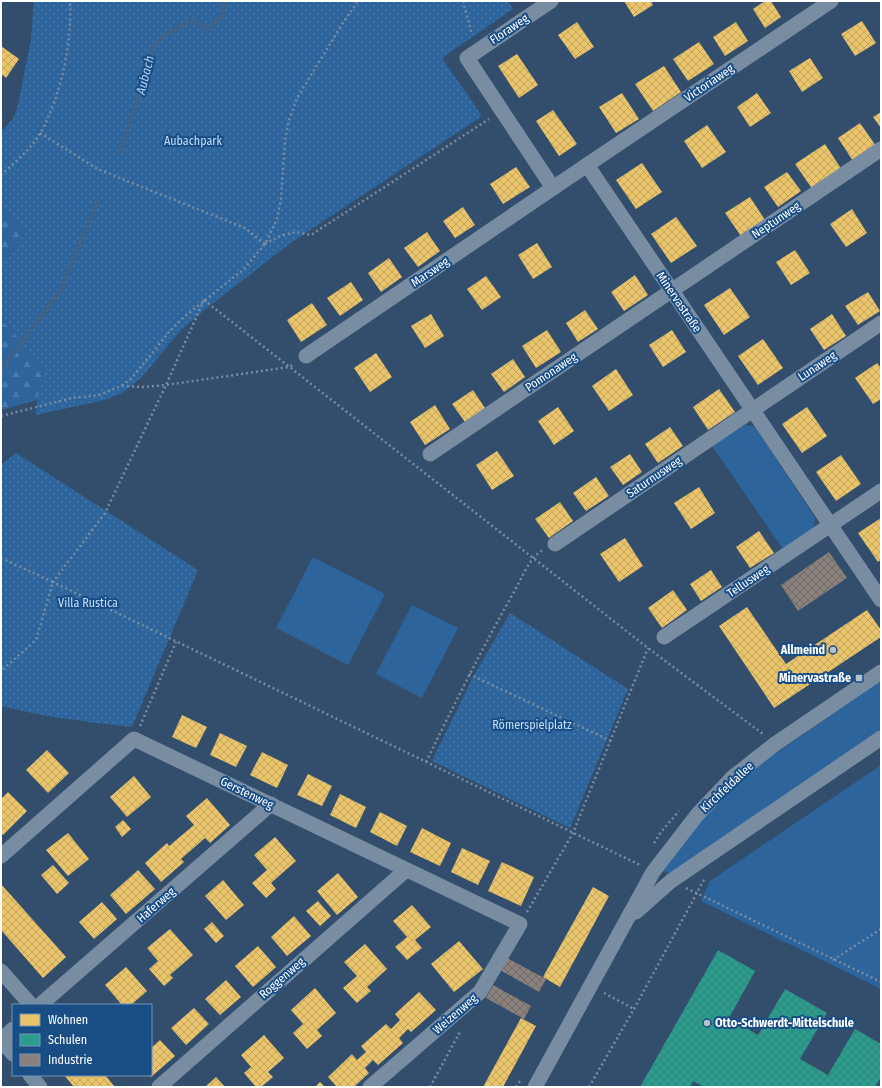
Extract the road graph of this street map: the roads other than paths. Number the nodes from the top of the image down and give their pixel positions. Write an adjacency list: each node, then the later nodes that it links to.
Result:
1 (551, 1): 5 (street, Floraweg)
2 (831, 1): 4 (street, Victoriaweg)
3 (881, 149): 6 (street, Neptunweg)
4 (587, 165): 5 (street); 6 (street, Minervastraße)
5 (553, 188): 8 (street, Marsweg)
6 (672, 290): 9 (street, Minervastraße); 10 (street, Pomonaweg)
7 (881, 323): 9 (street, Lunaweg)
8 (306, 356)
9 (753, 410): 12 (street, Minervastraße); 13 (street, Saturnusweg)
10 (430, 454)
11 (881, 491): 12 (street, Tellusweg)
12 (831, 525): 14 (street, Minervastraße); 15 (street, Tellusweg)
13 (554, 544)
14 (881, 600)
15 (664, 637)
16 (881, 672): 21 (street, Kirchfeldallee)
17 (881, 738): 21 (street, Kirchfeldallee)
18 (271, 804): 19 (street, Gerstenweg); 20 (street, Gerstenweg); 25 (street, Haferweg)
19 (1, 856)
20 (406, 870): 22 (street, Gerstenweg); 30 (street, Roggenweg)
21 (627, 921): 32 (street, Kirchfeldallee)
22 (520, 924): 31 (street, Weizenweg)
23 (1, 972): 24 (street)
24 (30, 1004)
25 (41, 1004)
26 (12, 1030): 27 (street)
27 (12, 1053)
28 (31, 1076): 29 (street)
29 (40, 1087)
30 (159, 1087)
31 (370, 1087)
32 (535, 1087)

